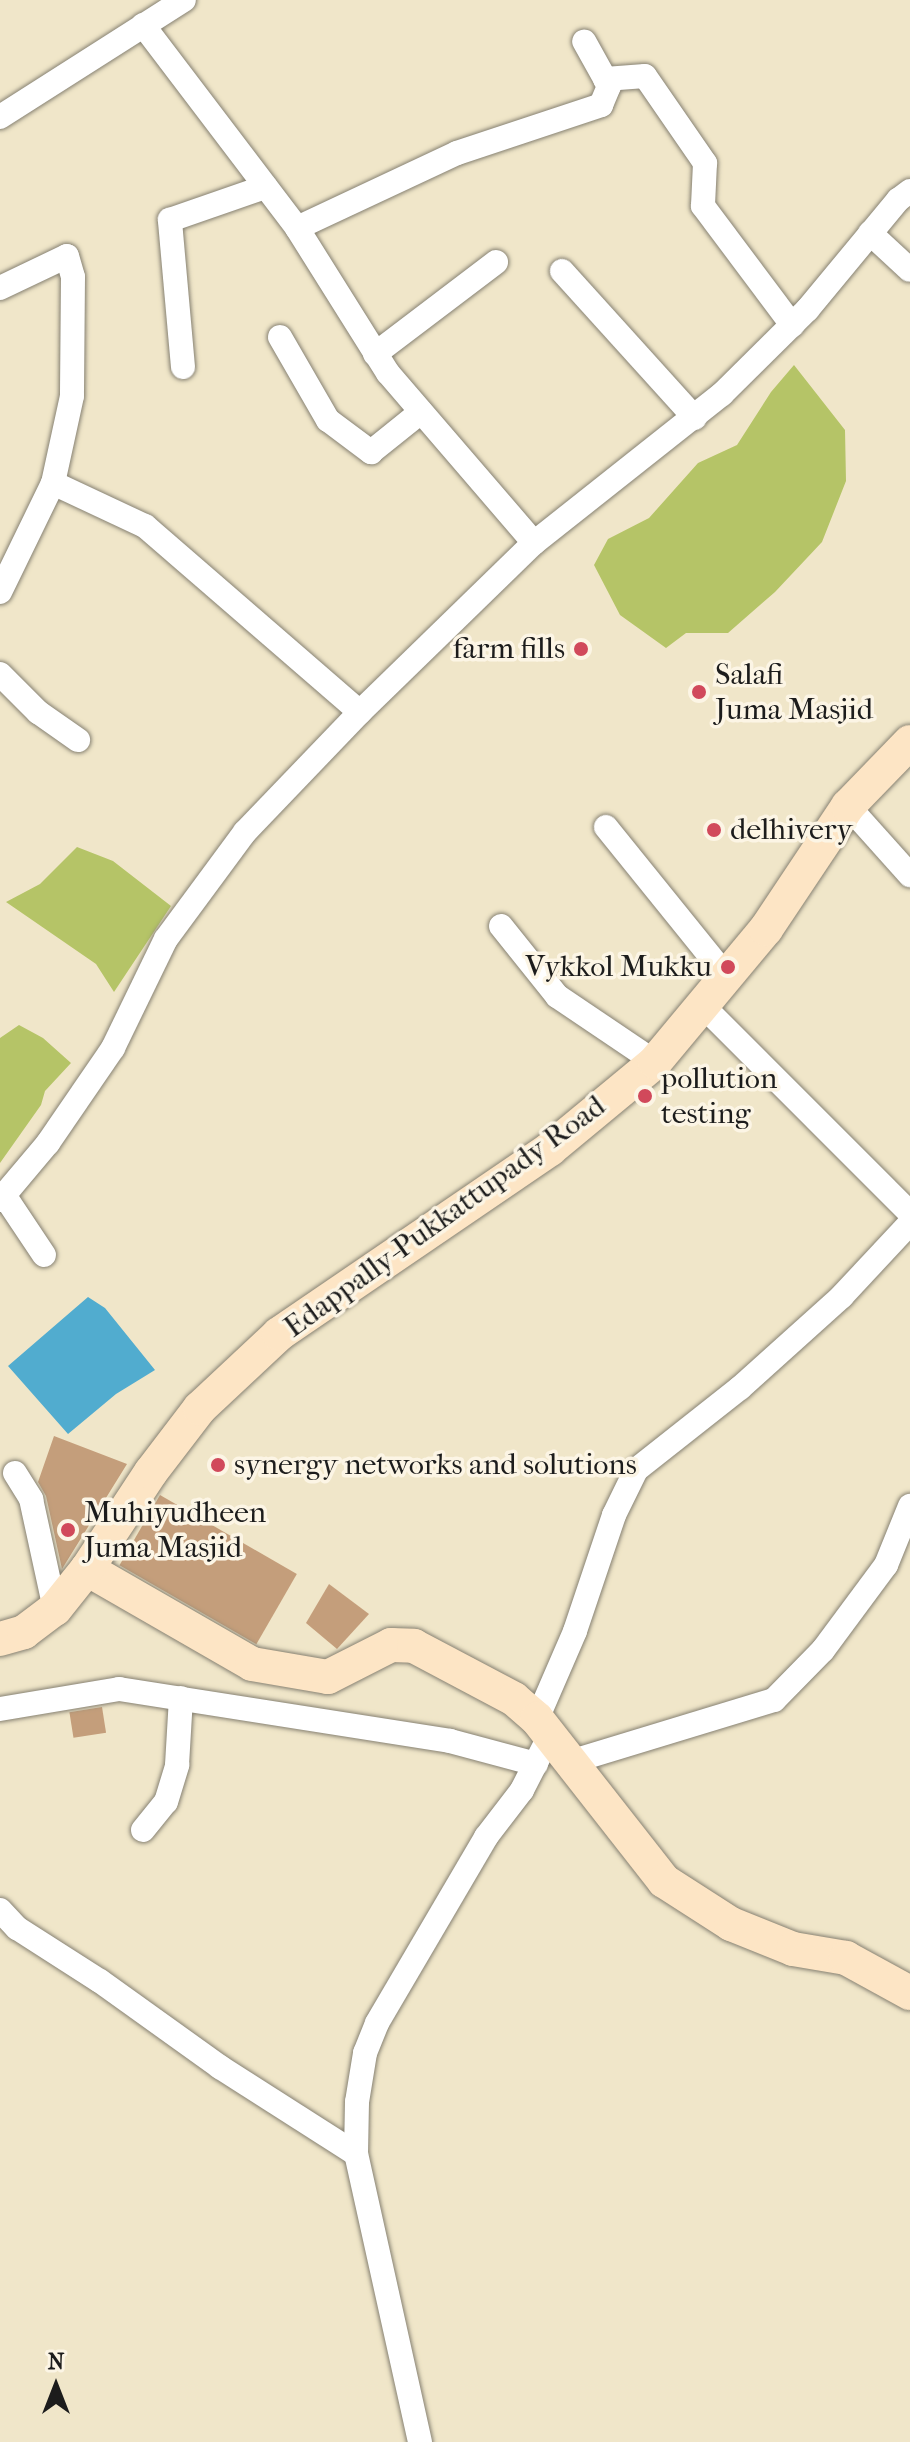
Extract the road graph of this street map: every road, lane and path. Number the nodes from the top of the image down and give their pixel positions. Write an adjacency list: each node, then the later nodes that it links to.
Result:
1 (184, 0): 2 (street)
2 (143, 25): 5 (street); 6 (street)
3 (584, 41): 4 (street)
4 (605, 79): 8 (street); 14 (street)
5 (0, 117)
6 (265, 187): 8 (street); 17 (street)
7 (910, 191): 9 (street)
8 (297, 228): 16 (street)
9 (870, 233): 11 (street); 14 (street)
10 (496, 262): 16 (street)
11 (910, 270)
12 (562, 271): 19 (street)
13 (0, 288): 20 (street)
14 (792, 325): 19 (street)
15 (280, 337): 18 (street)
16 (375, 354): 18 (street)
17 (183, 367)
18 (421, 412): 21 (street)
19 (695, 418): 21 (street)
20 (53, 483): 22 (street); 24 (street)
21 (534, 543): 24 (street)
22 (0, 592)
23 (0, 674): 25 (street)
24 (360, 712): 34 (street)
25 (78, 740)
26 (910, 742): 27 (main road, Edappally-Pukkattupady Road)
27 (848, 806): 29 (street); 31 (main road, Edappally-Pukkattupady Road)
28 (606, 827): 31 (street)
29 (910, 875)
30 (501, 926): 33 (street)
31 (727, 977): 32 (main road, Edappally-Pukkattupady Road)
32 (703, 1006): 33 (main road, Edappally-Pukkattupady Road); 35 (street)
33 (655, 1062): 40 (main road, Edappally-Pukkattupady Road)
34 (2, 1197): 37 (street)
35 (910, 1213)
36 (910, 1223): 45 (street)
37 (44, 1255)
38 (15, 1473): 41 (street)
39 (910, 1506): 45 (street)
40 (87, 1569): 41 (main road, Edappally-Pukkattupady Road); 45 (main road)
41 (55, 1609): 42 (main road, Edappally-Pukkattupady Road)
42 (0, 1639)
43 (181, 1698): 44 (street); 45 (street); 46 (street)
44 (0, 1709)
45 (548, 1745): 48 (main road); 49 (street)
46 (143, 1830)
47 (0, 1910): 49 (street)
48 (910, 1993)
49 (356, 2154): 50 (street)
50 (420, 2442)

